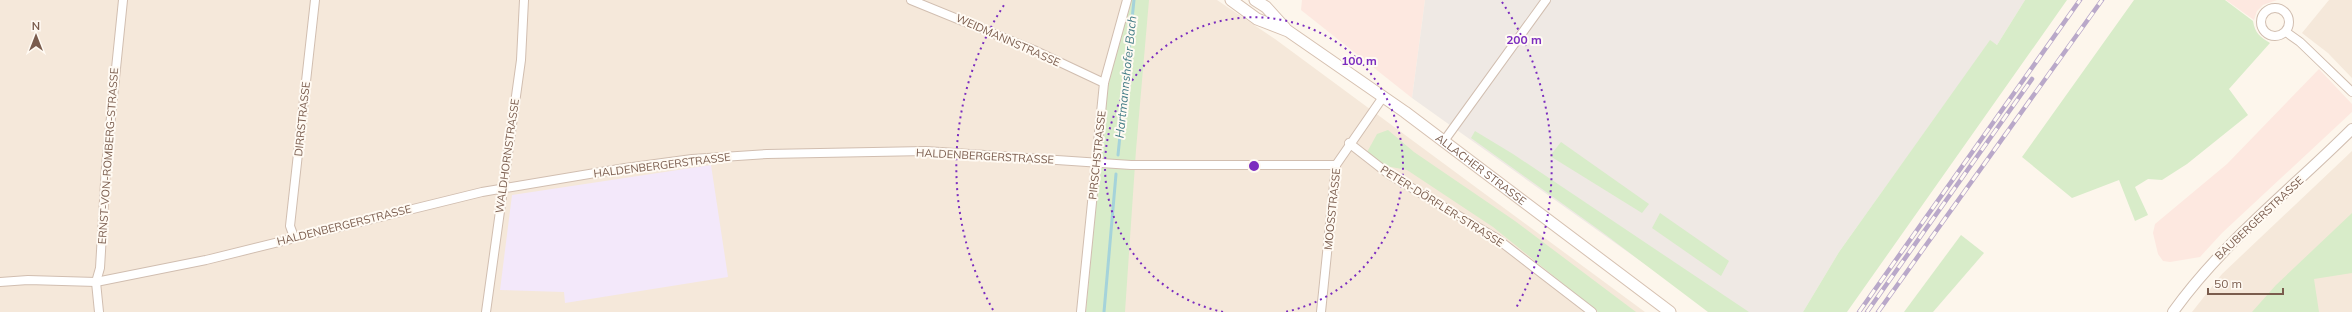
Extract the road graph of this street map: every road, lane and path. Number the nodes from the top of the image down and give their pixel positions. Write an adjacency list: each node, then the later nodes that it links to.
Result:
1 (123, 0): 22 (street, ERNST-VON-ROMBERG-STRASSE)
2 (315, 0): 20 (street, DIRRSTRASSE)
3 (524, 0): 19 (street, WALDHORNSTRASSE)
4 (911, 0): 11 (street, WEIDMANNSTRASSE)
5 (1127, 0): 11 (street, PIRSCHSTRASSE)
6 (1231, 0): 9 (main road, ALLACHER STRASSE)
7 (1255, 0): 9 (main road, ALLACHER STRASSE)
8 (1546, 0): 15 (street)
9 (1288, 31): 13 (main road, ALLACHER STRASSE)
10 (2286, 32): 12 (street)
11 (1104, 83): 17 (street, PIRSCHSTRASSE)
12 (2352, 92)
13 (1383, 97): 15 (main road, ALLACHER STRASSE); 16 (street, MOOSSTRASSE)
14 (2352, 129): 29 (street, BAUBERGERSTRASSE)
15 (1444, 141): 28 (main road, ALLACHER STRASSE)
16 (1349, 143): 18 (street, MOOSSTRASSE); 27 (street, PETER-DÖRFLER-STRASSE)
17 (1098, 163): 18 (street, HALDENBERGERSTRASSE); 19 (street, HALDENBERGERSTRASSE); 25 (street, PIRSCHSTRASSE)
18 (1336, 165): 26 (street, MOOSSTRASSE)
19 (504, 188): 20 (street, HALDENBERGERSTRASSE); 24 (street, WALDHORNSTRASSE)
20 (294, 237): 22 (street, HALDENBERGERSTRASSE)
21 (0, 282): 22 (street, HALDENBERGERSTRASSE)
22 (96, 282): 23 (street, ERNST-VON-ROMBERG-STRASSE)
23 (99, 312)
24 (486, 312)
25 (1081, 312)
26 (1321, 312)
27 (1592, 312)
28 (1670, 312)
29 (2173, 312)

